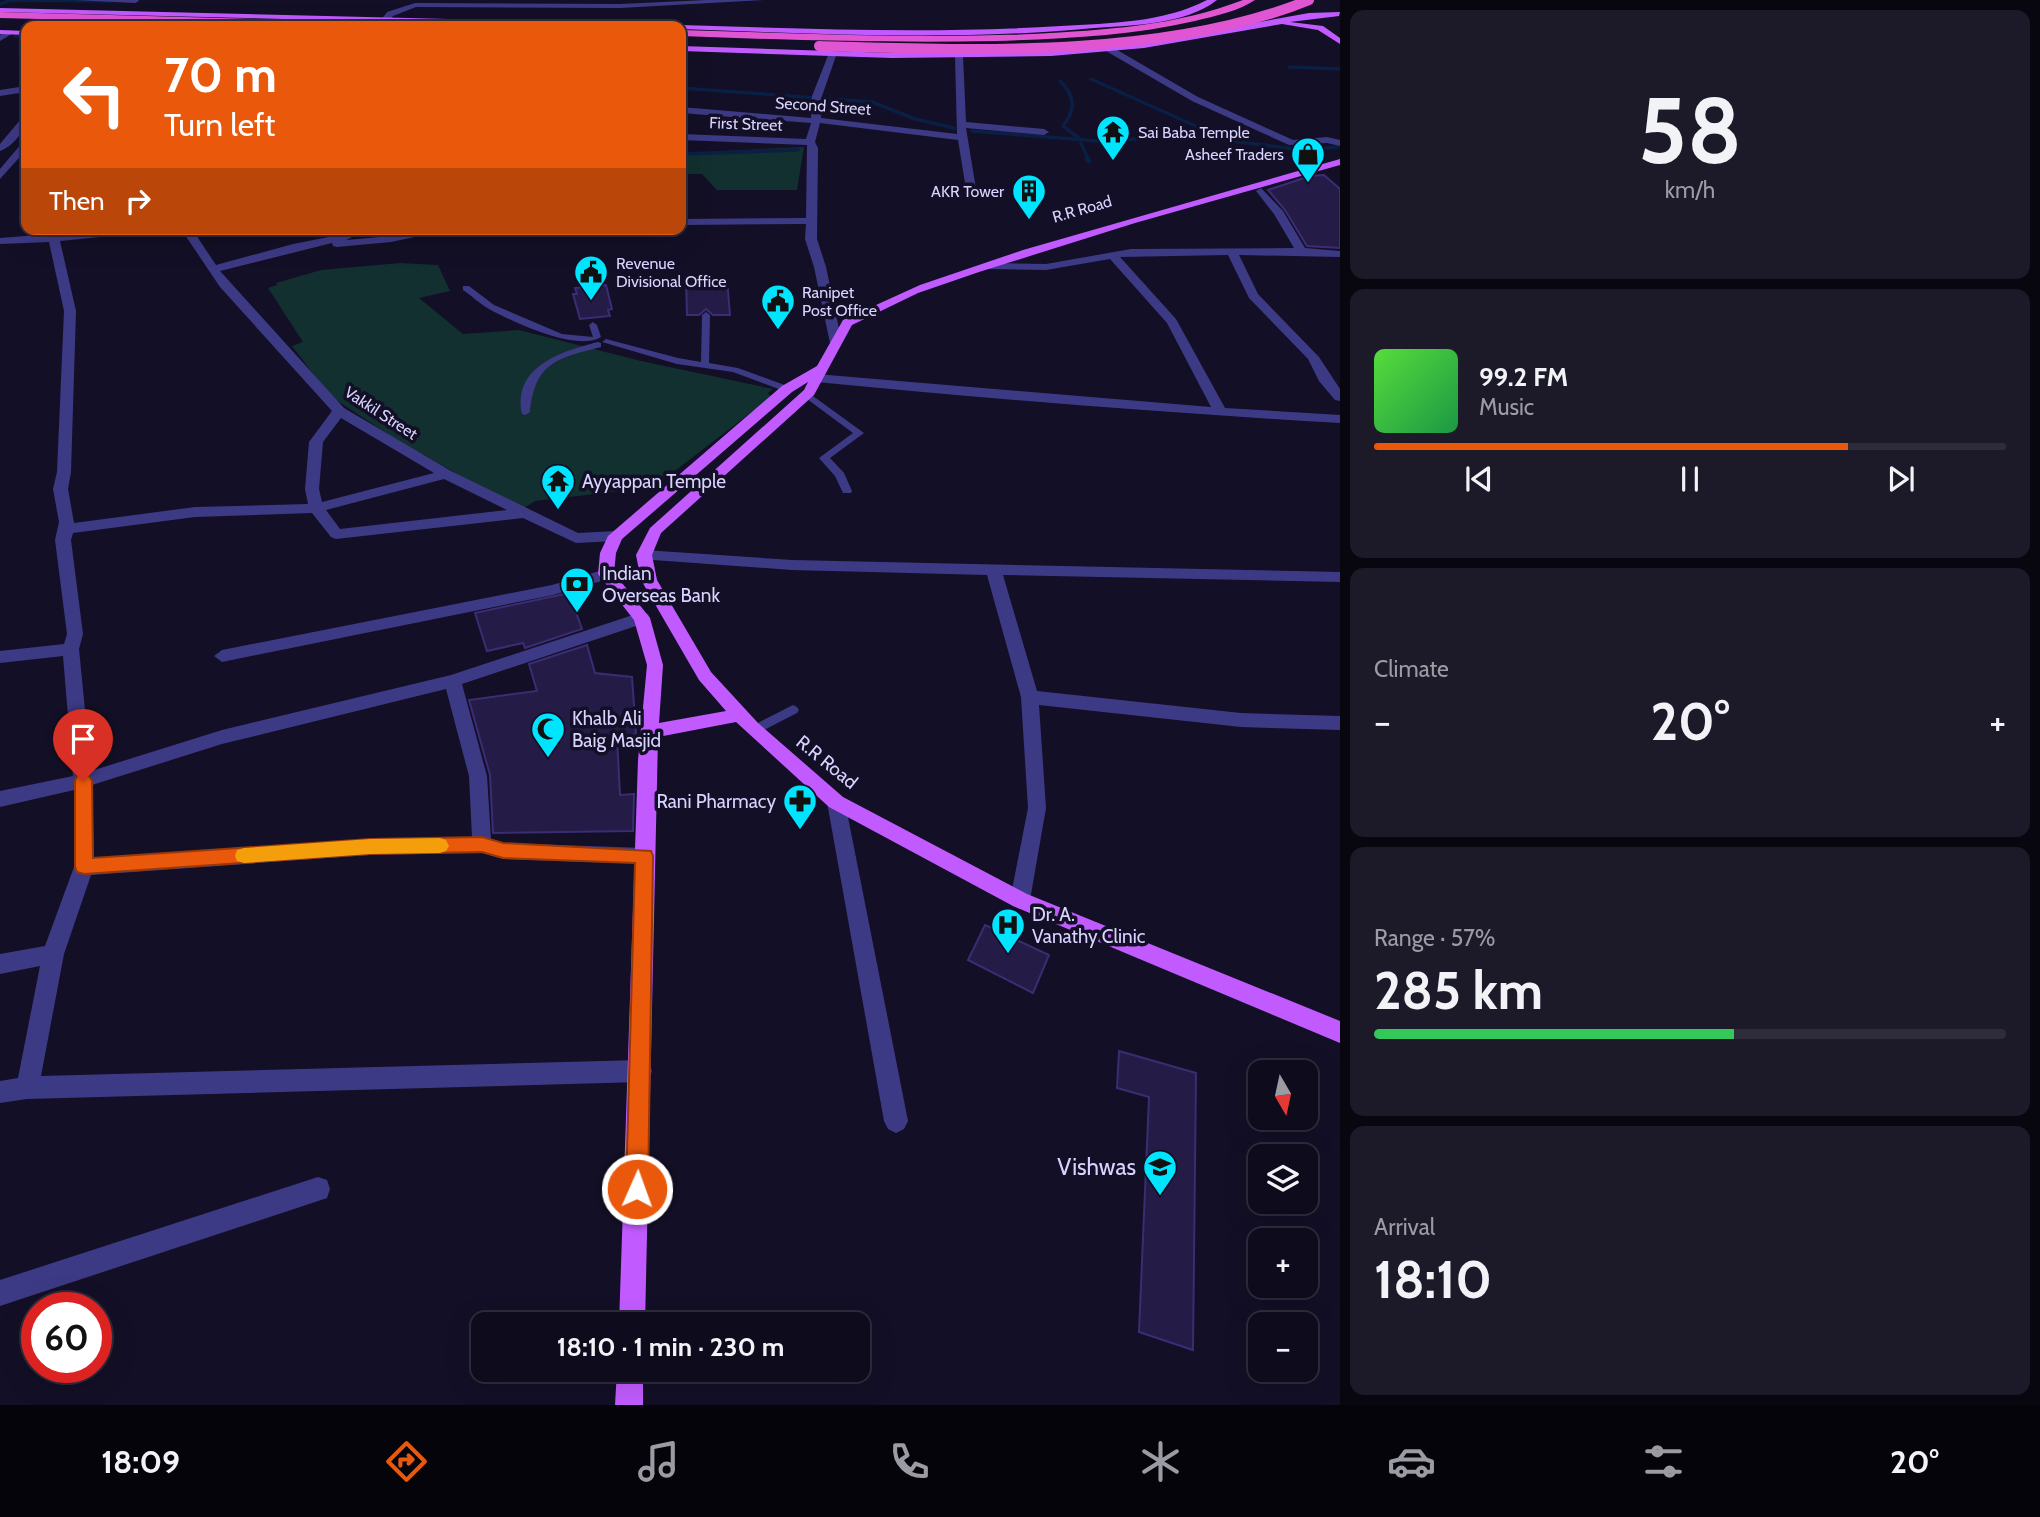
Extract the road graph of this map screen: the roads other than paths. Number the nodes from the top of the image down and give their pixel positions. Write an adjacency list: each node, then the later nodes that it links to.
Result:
1 (79, 0): 2 (street)
2 (135, 0): 12 (street)
3 (760, 0): 9 (street)
4 (1213, 0): 22 (main road)
5 (1251, 0): 26 (highway)
6 (1294, 0): 11 (main road)
7 (1310, 0): 13 (main road); 30 (highway, bridge)
8 (417, 2): 9 (street); 15 (street)
9 (620, 3): 18 (street)
10 (0, 10): 12 (main road)
11 (1321, 13): 13 (main road); 19 (main road); 27 (main road)
12 (129, 14): 15 (main road)
13 (1340, 14)
14 (0, 15): 16 (highway)
15 (385, 20): 17 (main road)
16 (217, 21)
17 (425, 21)
18 (622, 21)
19 (1272, 24): 27 (main road); 32 (main road)
20 (0, 26): 21 (highway)
21 (21, 27)
22 (686, 27)
23 (0, 32): 24 (main road)
24 (11, 32): 25 (main road); 28 (street)
25 (21, 33)
26 (686, 33)
27 (1331, 33): 29 (main road)
28 (0, 39)
29 (1340, 42)
30 (686, 43)
31 (686, 49): 33 (main road)
32 (1109, 49): 34 (main road); 45 (street)
33 (833, 53): 34 (main road); 38 (street)
34 (959, 56): 40 (street)
35 (21, 90): 36 (street)
36 (0, 93)
37 (686, 110): 38 (street, Second Street)
38 (816, 121): 43 (street, Second Street); 44 (street)
39 (21, 124): 46 (street)
40 (963, 125): 41 (street); 43 (street)
41 (1044, 132)
42 (686, 137): 44 (street, First Street)
43 (962, 138): 51 (street)
44 (810, 142): 53 (street)
45 (1340, 143)
46 (0, 148)
47 (21, 150): 50 (street)
48 (1340, 153): 70 (main road, R.R Road)
49 (1340, 162): 66 (main road, R.R Road)
50 (0, 176)
51 (971, 189)
52 (1261, 191): 63 (street)
53 (811, 221): 54 (street); 73 (street)
54 (686, 222)
55 (92, 235): 59 (street)
56 (190, 235): 67 (street, Vakkil Street)
57 (354, 235): 67 (street)
58 (410, 235): 61 (street)
59 (54, 239): 60 (street); 87 (street)
60 (0, 241)
61 (337, 244)
62 (1232, 251): 63 (street); 65 (street); 78 (street)
63 (1301, 251): 64 (street)
64 (1340, 254)
65 (1112, 255): 66 (street); 81 (street)
66 (988, 266): 70 (main road, R.R Road)
67 (213, 269): 79 (street, Vakkil Street)
68 (466, 288): 72 (lane)
69 (706, 315): 74 (lane)
70 (847, 323): 73 (main road, R.R Road)
71 (593, 325): 72 (lane)
72 (598, 341): 74 (lane); 80 (lane)
73 (836, 344): 75 (main road, R.R Road)
74 (705, 364): 76 (lane)
75 (818, 374): 76 (main road, R.R Road); 77 (main road, R.R Road); 81 (street)
76 (787, 389): 77 (main road); 88 (main road, R.R Road)
77 (806, 394): 84 (lane); 89 (main road, R.R Road)
78 (1340, 397)
79 (339, 411): 83 (street, Vakkil Street); 85 (street)
80 (526, 412)
81 (1221, 413): 82 (street)
82 (1340, 419)
83 (446, 474): 85 (street); 86 (street, Vakkil Street)
84 (847, 491)
85 (316, 508): 86 (street); 87 (street)
86 (524, 513): 88 (street, Vakkil Street)
87 (69, 529): 94 (street)
88 (616, 536): 91 (main road)
89 (644, 555): 90 (street); 100 (main road, R.R Road)
90 (993, 568): 92 (street); 98 (street)
91 (606, 574): 93 (main road); 95 (street)
92 (1340, 576)
93 (642, 618): 97 (street); 102 (main road)
94 (71, 649): 96 (street); 103 (street)
95 (222, 656)
96 (0, 657)
97 (452, 681): 103 (street); 106 (street)
98 (1030, 697): 101 (street); 109 (street)
99 (793, 710): 100 (lane)
100 (747, 723): 102 (main road); 105 (main road, R.R Road)
101 (1340, 723)
102 (649, 732): 107 (main road)
103 (83, 781): 104 (street); 108 (street)
104 (0, 799)
105 (836, 802): 109 (main road, R.R Road); 116 (street)
106 (482, 845): 107 (street); 108 (street)
107 (645, 856): 113 (main road)
108 (84, 867): 110 (street)
109 (1020, 900): 112 (main road, R.R Road)
110 (53, 954): 111 (street); 114 (street)
111 (0, 964)
112 (1340, 1032)
113 (641, 1071): 114 (street); 119 (main road)
114 (27, 1088): 115 (street)
115 (0, 1092)
116 (896, 1121)
117 (318, 1189): 118 (street)
118 (0, 1293)
119 (632, 1312)
120 (630, 1382): 121 (main road)
121 (629, 1405)

